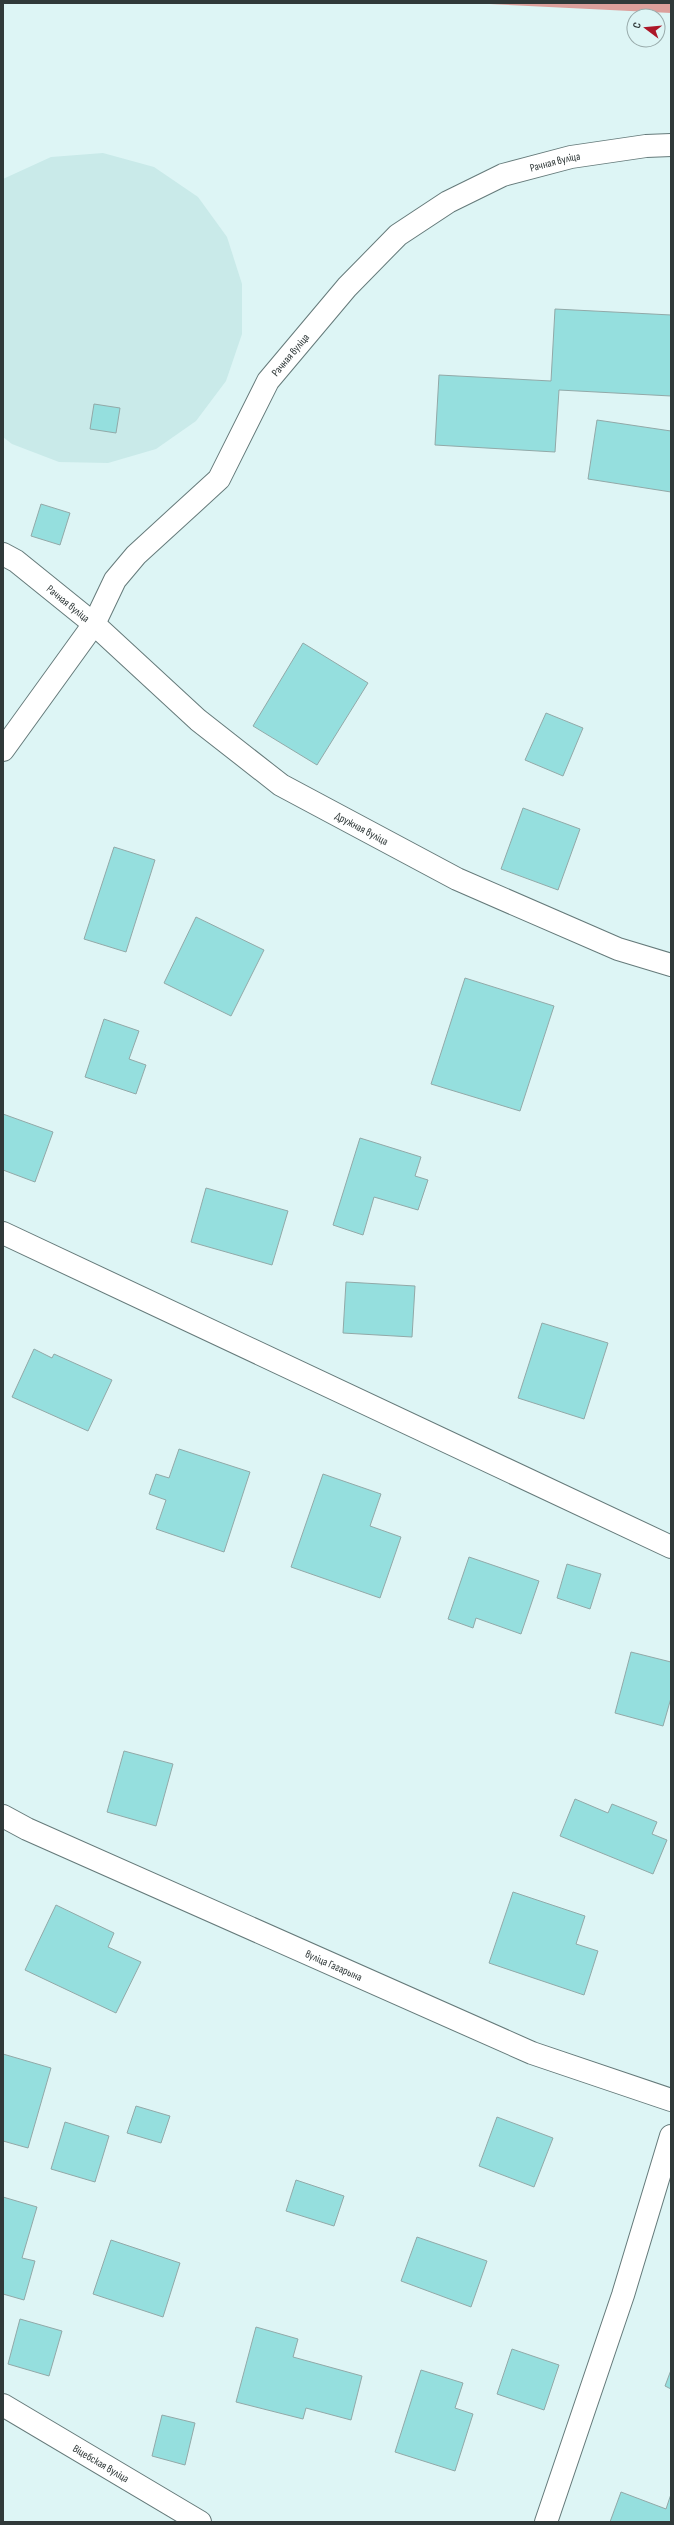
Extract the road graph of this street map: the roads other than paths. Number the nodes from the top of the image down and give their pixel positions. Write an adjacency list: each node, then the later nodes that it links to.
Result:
1 (671, 145): 3 (street, Рачная вуліца)
2 (3, 554): 3 (street, Рачная вуліца)
3 (94, 624): 4 (street); 5 (street, Дружная вуліца)
4 (3, 750)
5 (671, 964)
6 (3, 1233): 7 (street)
7 (671, 1547)
8 (3, 1816): 9 (street, вуліца Гагарына)
9 (671, 2100)
10 (671, 2136): 13 (street)
11 (3, 2405): 12 (street, Віцебская вуліца)
12 (200, 2522)
13 (546, 2522)

